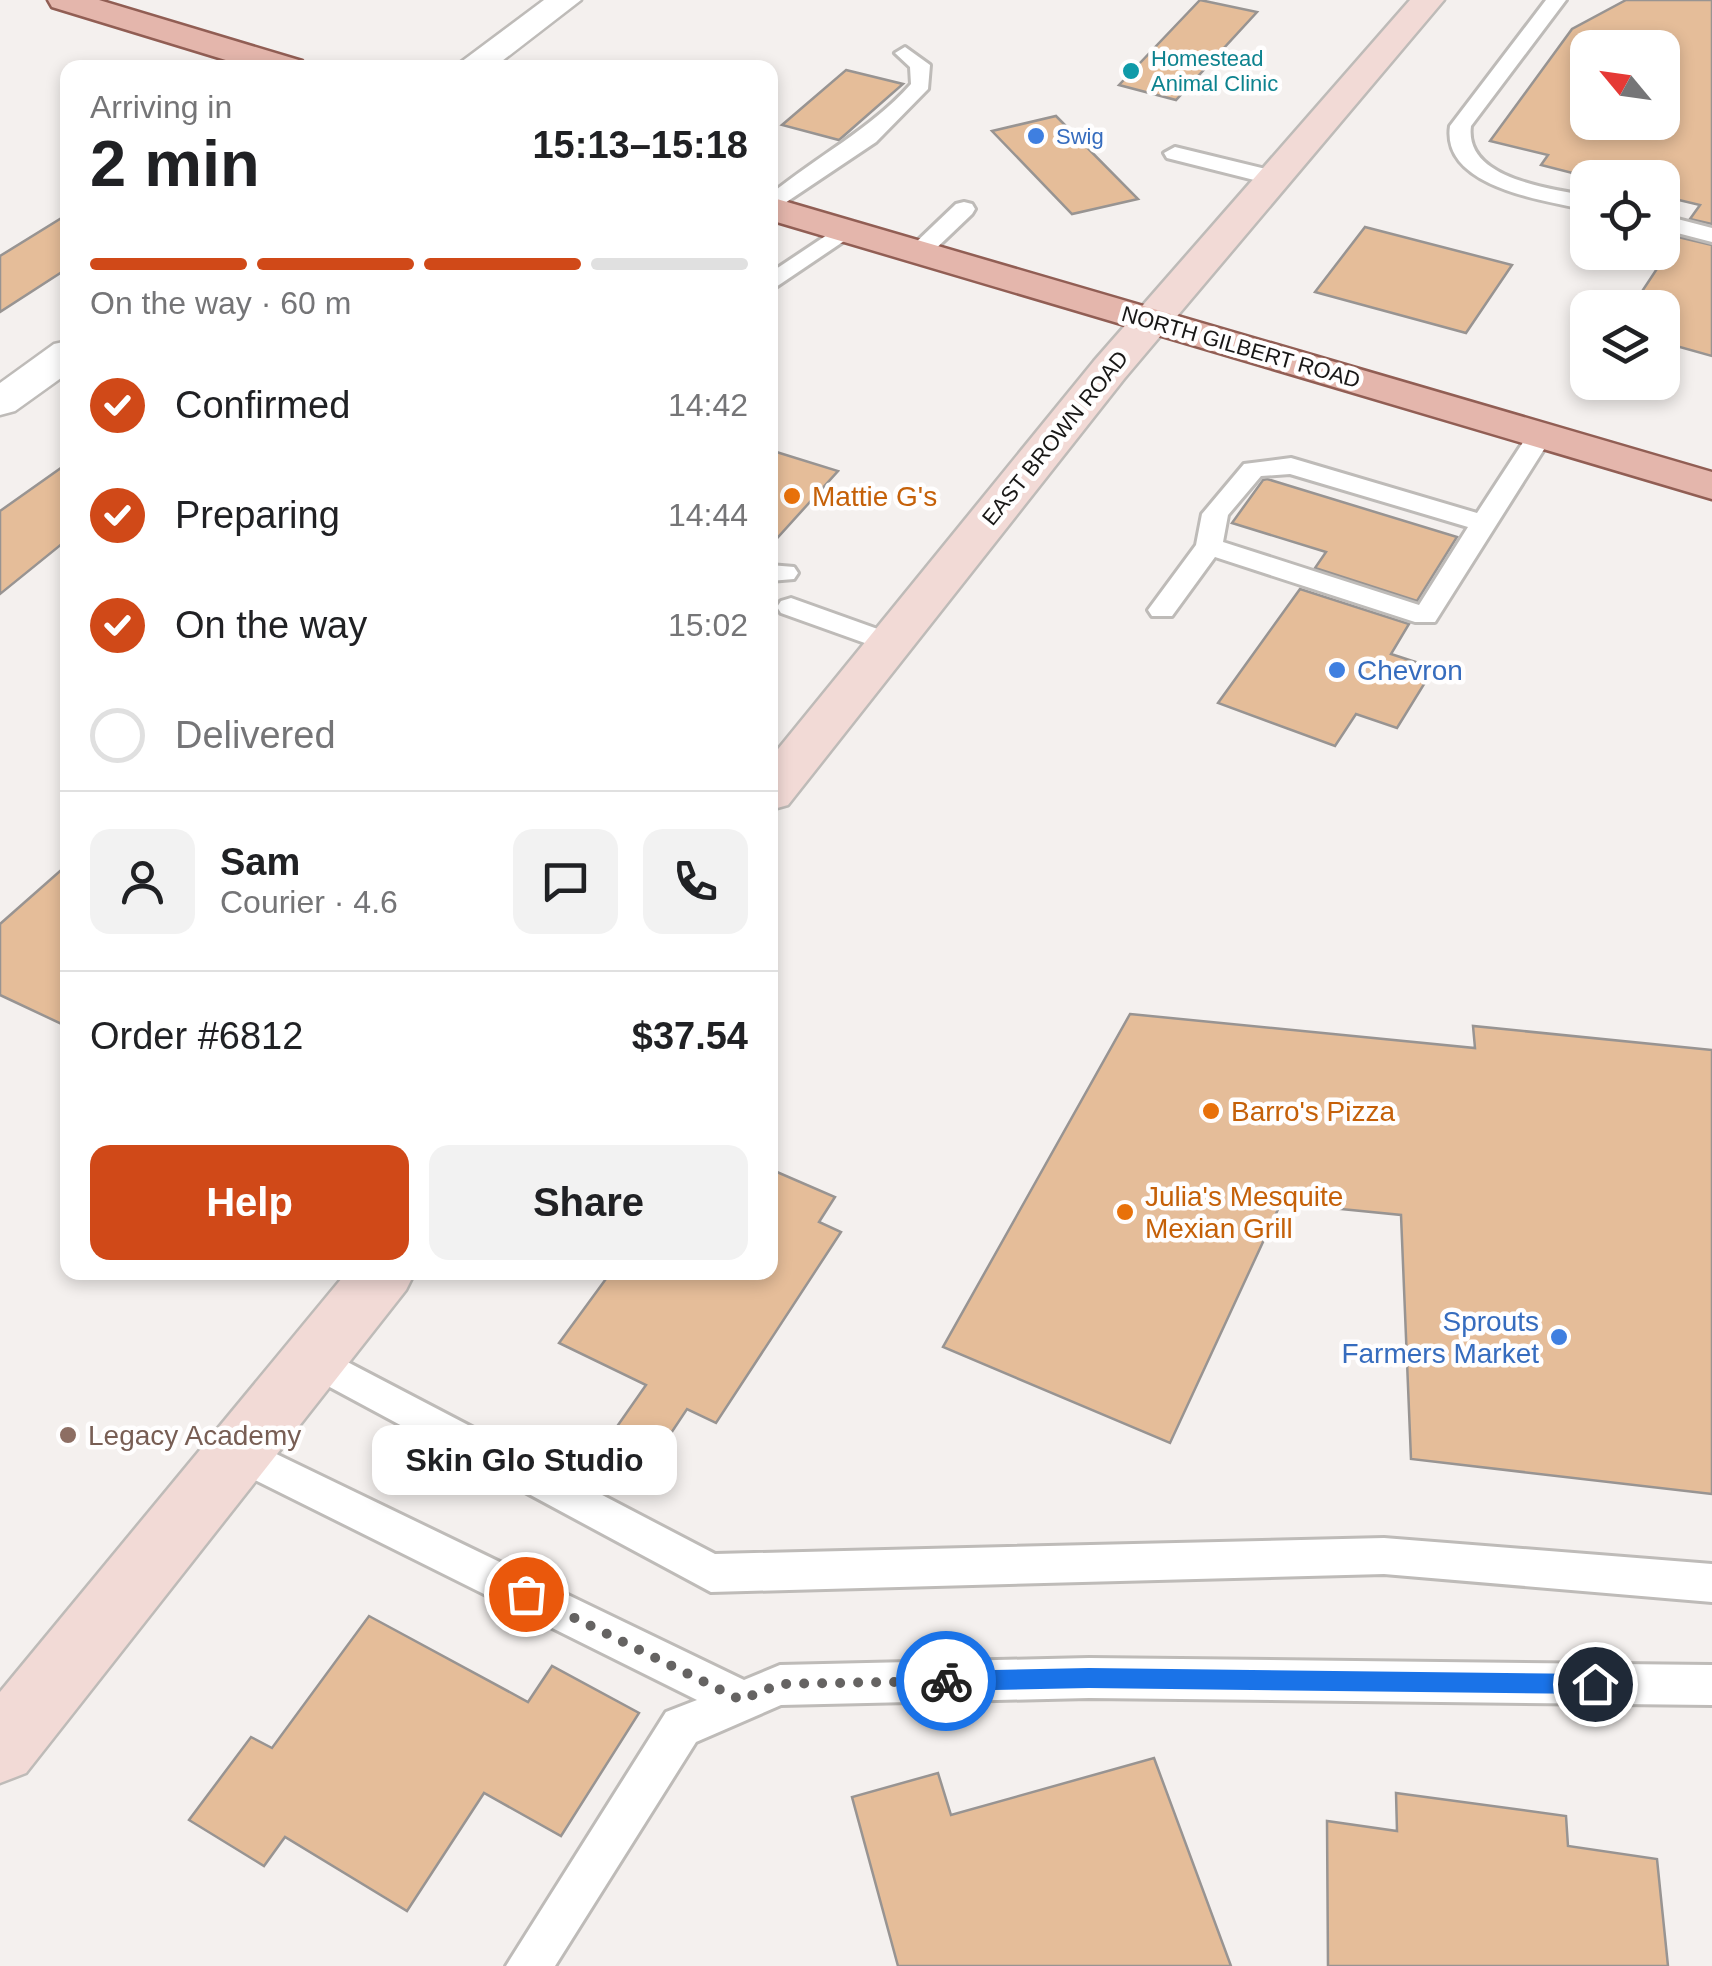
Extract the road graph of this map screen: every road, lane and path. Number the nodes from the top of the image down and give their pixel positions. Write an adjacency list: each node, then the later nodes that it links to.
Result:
1 (64, 0): 6 (main road)
2 (566, 0): 7 (street)
3 (1428, 0): 9 (main road, EAST BROWN ROAD)
4 (1556, 0): 10 (lane)
5 (905, 53): 11 (lane)
6 (263, 60)
7 (481, 60)
8 (1175, 153): 9 (lane)
9 (1274, 178): 19 (main road, EAST BROWN ROAD)
10 (1570, 198)
11 (778, 200)
12 (778, 209): 15 (main road, NORTH GILBERT ROAD)
13 (964, 210): 17 (lane)
14 (1680, 227): 16 (lane)
15 (845, 230): 17 (main road, NORTH GILBERT ROAD); 18 (lane)
16 (1712, 235)
17 (919, 252): 19 (main road, NORTH GILBERT ROAD)
18 (778, 278)
19 (1152, 320): 22 (main road, NORTH GILBERT ROAD); 28 (main road, EAST BROWN ROAD)
20 (60, 359): 21 (street)
21 (0, 402)
22 (1540, 435): 23 (main road, NORTH GILBERT ROAD); 24 (lane)
23 (1712, 486)
24 (1485, 524): 25 (lane); 25 (lane)
25 (1209, 546): 27 (lane)
26 (791, 607): 28 (lane)
27 (1162, 610)
28 (890, 643): 29 (main road, EAST BROWN ROAD)
29 (778, 775)
30 (378, 1280): 31 (main road)
31 (313, 1360): 32 (main road); 33 (lane)
32 (239, 1453): 35 (lane); 36 (main road)
33 (1712, 1583)
34 (1712, 1686): 35 (lane)
35 (741, 1700): 37 (lane)
36 (0, 1748)
37 (529, 1966)

